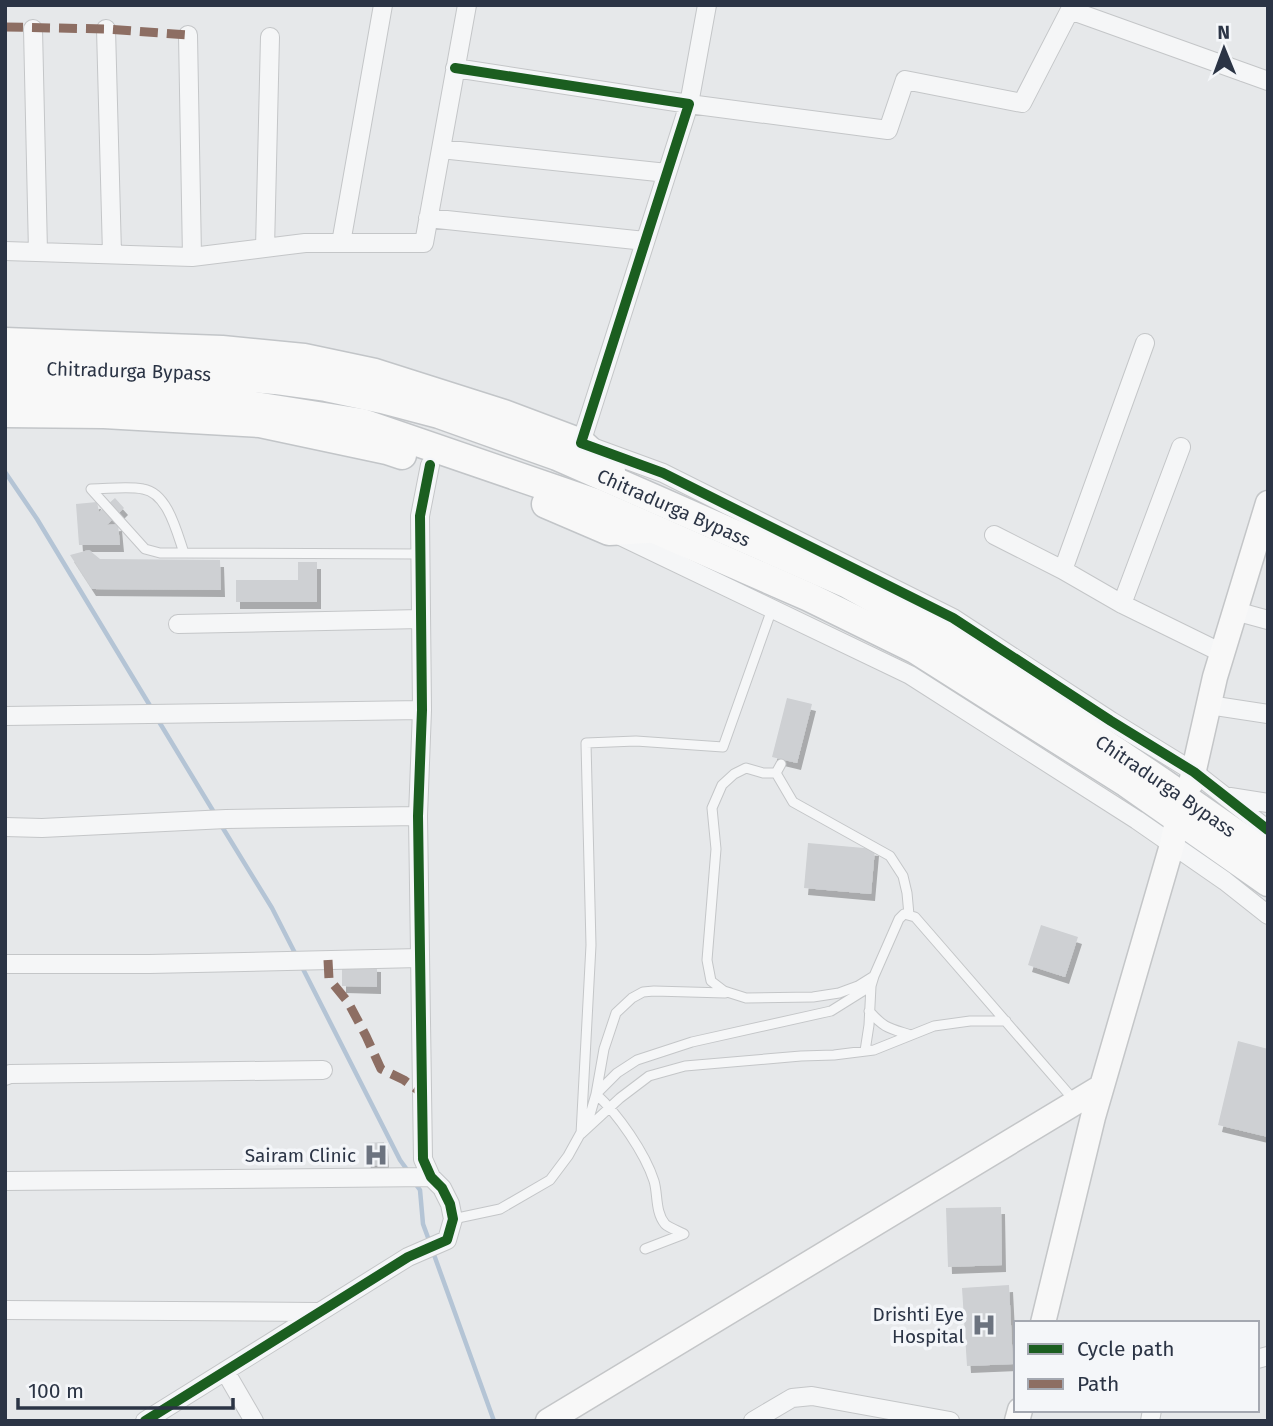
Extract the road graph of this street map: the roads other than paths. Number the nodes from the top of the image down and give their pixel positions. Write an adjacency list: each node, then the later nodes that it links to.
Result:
1 (383, 5): 15 (street)
2 (467, 5): 8 (street)
3 (707, 5): 10 (street)
4 (33, 29): 18 (street)
5 (106, 29): 19 (street)
6 (188, 35): 20 (street)
7 (270, 37): 16 (street)
8 (456, 68): 10 (street); 11 (street)
9 (1268, 81): 10 (street)
10 (689, 104): 12 (street)
11 (441, 149): 12 (street); 13 (street)
12 (667, 173): 14 (street)
13 (428, 218): 14 (street); 15 (street)
14 (645, 241): 26 (street)
15 (341, 243): 16 (street)
16 (265, 248): 20 (street)
17 (5, 251): 18 (street)
18 (38, 252): 19 (street)
19 (112, 254): 20 (street)
20 (192, 257)
21 (5, 342): 26 (main road)
22 (1144, 343): 36 (street)
23 (5, 367): 29 (main road, Chitradurga Bypass)
24 (5, 390): 31 (main road, Chitradurga Bypass)
25 (5, 413): 28 (main road)
26 (580, 443): 29 (main road); 48 (street)
27 (1181, 446): 37 (street)
28 (430, 465): 32 (main road); 35 (street)
29 (631, 488): 55 (main road, Chitradurga Bypass)
30 (1268, 503): 39 (main road)
31 (653, 529): 32 (main road); 56 (main road, Chitradurga Bypass)
32 (610, 531): 38 (street)
33 (994, 535): 36 (street)
34 (184, 553): 34 (lane); 35 (lane)
35 (420, 554): 40 (street)
36 (1063, 570): 37 (street)
37 (1122, 604): 43 (street)
38 (772, 609): 54 (street); 73 (lane)
39 (1235, 611): 41 (street); 43 (main road)
40 (421, 619): 42 (street); 45 (street)
41 (1268, 620)
42 (178, 624)
43 (1222, 653): 44 (main road)
44 (1209, 705): 46 (street); 48 (main road)
45 (422, 710): 47 (street); 51 (street)
46 (1268, 714)
47 (5, 716)
48 (1192, 777): 49 (street)
49 (1226, 796): 50 (street); 53 (street)
50 (1268, 803)
51 (418, 816): 52 (street); 59 (street)
52 (5, 828)
53 (1268, 830)
54 (1174, 838): 58 (street); 69 (main road)
55 (1268, 856)
56 (1268, 882)
57 (909, 915): 61 (lane); 62 (lane); 64 (lane)
58 (1268, 915)
59 (420, 958): 60 (street); 74 (street)
60 (5, 964)
61 (872, 981): 62 (lane); 63 (lane); 70 (lane)
62 (730, 993): 70 (lane)
63 (869, 1011): 65 (lane); 66 (lane)
64 (1006, 1021): 65 (lane); 71 (lane)
65 (911, 1035): 66 (lane)
66 (865, 1051): 72 (lane)
67 (323, 1070): 68 (street)
68 (5, 1076)
69 (1101, 1087): 71 (main road); 80 (main road)
70 (596, 1094): 72 (lane); 73 (lane)
71 (1076, 1102): 84 (main road)
72 (610, 1107): 73 (lane); 77 (lane)
73 (581, 1134): 76 (lane)
74 (431, 1177): 75 (street); 76 (street)
75 (5, 1181)
76 (453, 1219): 79 (street)
77 (645, 1249)
78 (5, 1310): 79 (street)
79 (319, 1312): 81 (street)
80 (1043, 1321)
81 (225, 1371): 82 (street); 83 (street)
82 (145, 1421)
83 (254, 1421)
84 (548, 1421)
85 (753, 1421): 86 (street)
86 (950, 1421)

